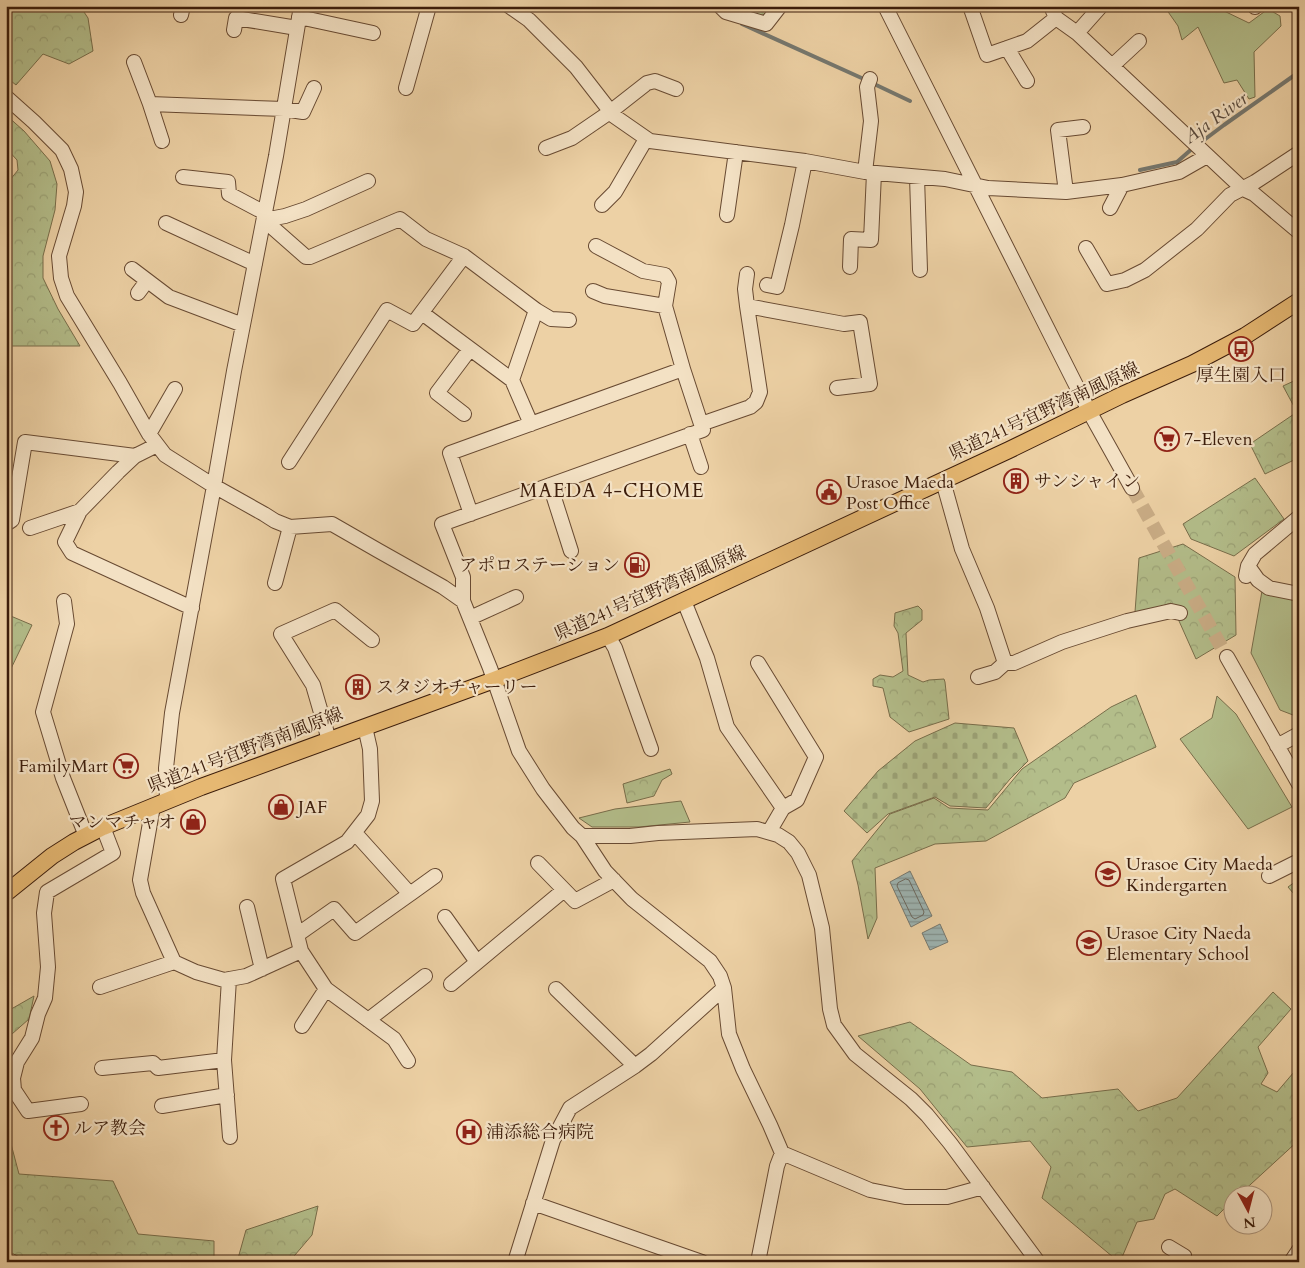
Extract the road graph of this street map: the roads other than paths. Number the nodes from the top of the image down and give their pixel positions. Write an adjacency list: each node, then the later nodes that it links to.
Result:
1 (429, 6): 20 (street)
2 (509, 6): 25 (street)
3 (720, 6): 4 (street)
4 (780, 6)
5 (885, 6): 38 (street)
6 (970, 6): 14 (street)
7 (1101, 6): 12 (street)
8 (1053, 12): 12 (street); 14 (street)
9 (299, 17): 10 (street); 11 (street); 24 (street)
10 (235, 19)
11 (373, 33)
12 (1077, 34): 16 (street)
13 (1139, 41): 16 (street)
14 (1006, 48): 17 (street)
15 (134, 62): 23 (street)
16 (1112, 66): 30 (street)
17 (1027, 81)
18 (869, 83): 34 (street)
19 (314, 88): 24 (street)
20 (406, 88)
21 (676, 89): 25 (street)
22 (6, 96): 77 (street)
23 (150, 104): 24 (street); 28 (street)
24 (284, 109): 45 (street)
25 (610, 112): 27 (street); 29 (street)
26 (1083, 127): 41 (street)
27 (646, 139): 31 (street); 42 (street)
28 (162, 141)
29 (546, 148)
30 (1200, 149): 39 (street); 40 (street)
31 (736, 152): 33 (street); 44 (street)
32 (1299, 153): 40 (street)
33 (805, 161): 34 (street); 57 (street)
34 (869, 172): 36 (street); 52 (street)
35 (183, 177): 45 (street)
36 (918, 177): 38 (street); 54 (street)
37 (368, 181): 45 (street)
38 (976, 185): 41 (street); 72 (street)
39 (1122, 185): 41 (street); 43 (street)
40 (1243, 189): 47 (street); 49 (street)
41 (1066, 192)
42 (602, 205)
43 (1110, 208)
44 (727, 215)
45 (265, 216): 50 (street); 51 (street)
46 (166, 223): 51 (street)
47 (1299, 232)
48 (596, 246): 61 (street)
49 (1086, 248)
50 (464, 256): 63 (street); 64 (street)
51 (255, 264): 66 (street)
52 (850, 266)
53 (132, 269): 56 (street)
54 (920, 270)
55 (747, 274): 62 (street)
56 (147, 281): 59 (street); 66 (street)
57 (767, 285)
58 (593, 292): 61 (street)
59 (138, 293)
60 (1299, 302): 72 (main road, 県道241号宜野湾南風原線)
61 (665, 306): 68 (street)
62 (746, 306): 70 (street); 75 (street)
63 (536, 310): 65 (street); 69 (street)
64 (422, 312): 67 (street); 79 (street)
65 (569, 320)
66 (243, 325): 83 (street)
67 (470, 349): 69 (street); 73 (street)
68 (683, 369): 74 (street); 75 (street)
69 (512, 380): 74 (street)
70 (836, 388)
71 (175, 389): 77 (street)
72 (1089, 411): 81 (main road, 県道241号宜野湾南風原線); 84 (street)
73 (464, 414)
74 (530, 424): 86 (street)
75 (701, 424): 76 (street)
76 (690, 434): 80 (street); 82 (street)
77 (153, 440): 78 (street); 83 (street)
78 (135, 456): 85 (street); 88 (street)
79 (289, 462)
80 (701, 467)
81 (943, 481): 97 (main road, 県道241号宜野湾南風原線); 105 (street)
82 (550, 485): 86 (street); 91 (street)
83 (214, 486): 89 (street); 98 (street)
84 (1132, 488)
85 (80, 511): 90 (street); 98 (street)
86 (471, 514): 96 (street)
87 (1299, 517): 93 (street)
88 (6, 524)
89 (290, 527): 92 (street); 96 (street)
90 (30, 528)
91 (571, 551)
92 (275, 583)
93 (1299, 594)
94 (516, 598): 100 (street)
95 (64, 601): 119 (street)
96 (464, 601): 100 (street)
97 (684, 601): 101 (main road, 県道241号宜野湾南風原線); 115 (street)
98 (192, 608): 114 (street)
99 (1180, 613): 105 (street)
100 (470, 618): 107 (street)
101 (608, 636): 107 (main road, 県道241号宜野湾南風原線); 112 (street)
102 (372, 640): 110 (street)
103 (1226, 657): 111 (street)
104 (758, 663): 115 (street)
105 (1005, 663): 106 (street)
106 (978, 677)
107 (494, 680): 108 (main road, 県道241号宜野湾南風原線); 120 (street)
108 (365, 727): 110 (main road, 県道241号宜野湾南風原線); 118 (street)
109 (1299, 734): 111 (street)
110 (329, 740): 114 (main road, 県道241号宜野湾南風原線)
111 (1277, 746): 113 (street)
112 (651, 749)
113 (1299, 784)
114 (160, 803): 116 (main road, 県道241号宜野湾南風原線); 133 (street)
115 (783, 808): 117 (street)
116 (103, 827): 119 (main road, 県道241号宜野湾南風原線); 150 (street)
117 (769, 832): 120 (street); 154 (street)
118 (355, 833): 128 (street); 131 (street)
119 (86, 836): 127 (main road, 県道241号宜野湾南風原線)
120 (582, 836): 125 (street)
121 (1299, 861): 124 (street)
122 (538, 863): 126 (street)
123 (435, 876): 128 (street)
124 (1269, 876)
125 (614, 880): 126 (street); 140 (street)
126 (564, 890): 134 (street)
127 (6, 893)
128 (410, 894): 131 (street)
129 (247, 907): 135 (street)
130 (446, 918): 134 (street)
131 (297, 935): 132 (street)
132 (301, 951): 135 (street); 141 (street)
133 (174, 962): 137 (street); 139 (street)
134 (477, 962): 138 (street)
135 (262, 969): 137 (street)
136 (425, 976): 143 (street)
137 (229, 979): 145 (street)
138 (450, 984)
139 (100, 987)
140 (724, 988): 147 (street); 153 (street)
141 (326, 989): 143 (street); 144 (street)
142 (556, 989): 147 (street)
143 (368, 1020): 146 (street)
144 (302, 1026)
145 (224, 1060): 148 (street); 149 (street)
146 (408, 1061)
147 (635, 1066): 155 (street)
148 (102, 1068)
149 (227, 1095): 151 (street); 152 (street)
150 (81, 1104)
151 (162, 1106)
152 (230, 1137)
153 (782, 1153): 154 (street); 160 (street)
154 (983, 1188): 161 (street)
155 (533, 1203): 158 (street); 159 (street)
156 (1169, 1247): 162 (street)
157 (1299, 1250): 163 (street)
158 (515, 1262)
159 (702, 1262)
160 (758, 1262)
161 (1038, 1262)
162 (1182, 1262)
163 (1290, 1262)

